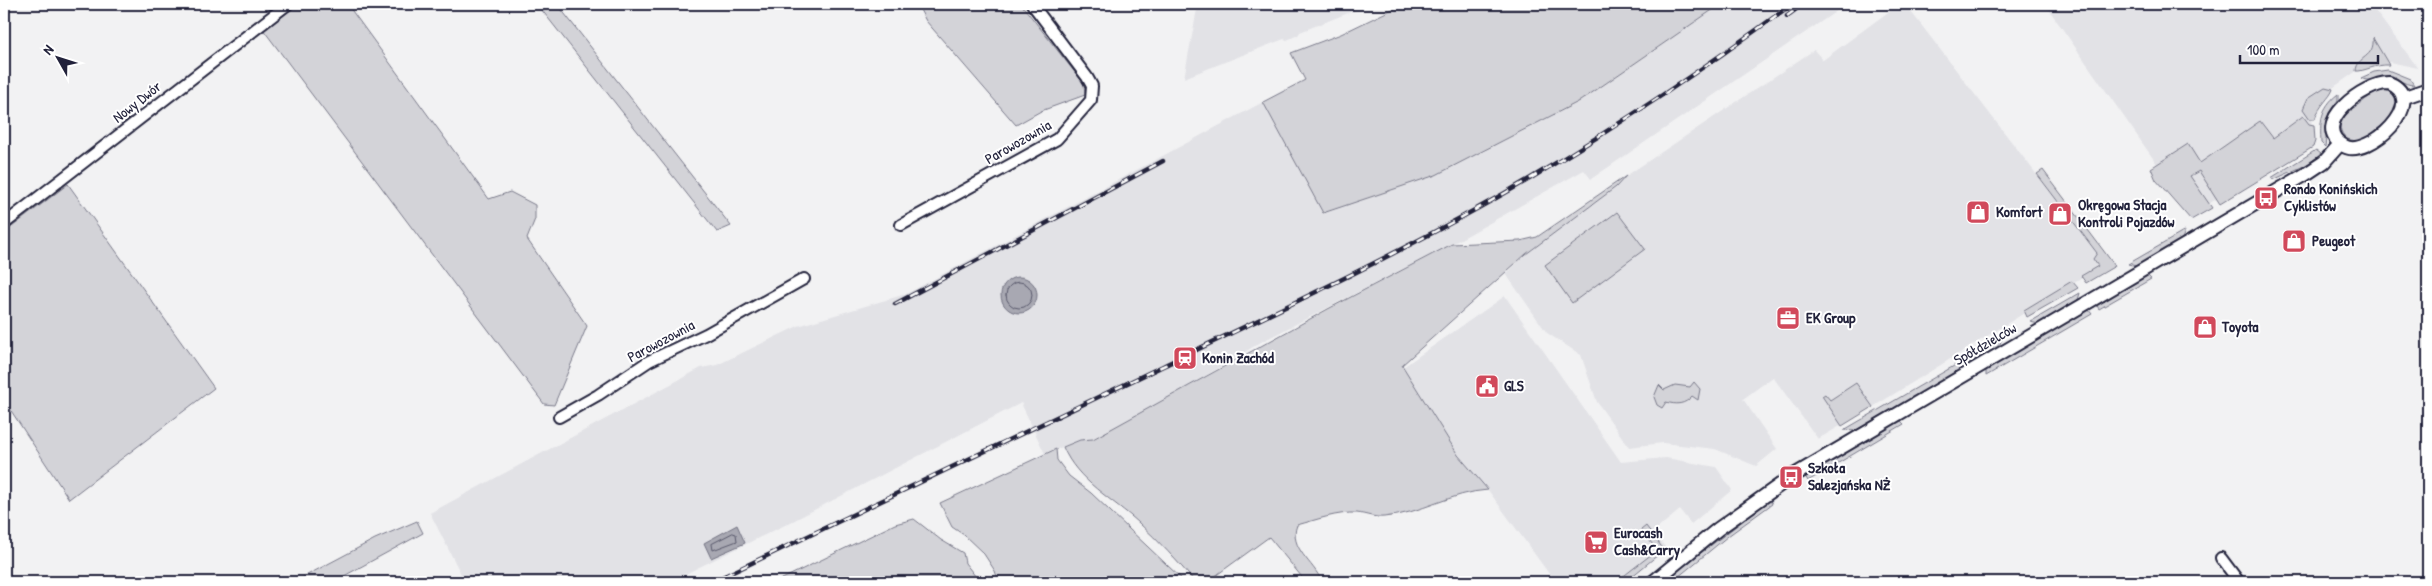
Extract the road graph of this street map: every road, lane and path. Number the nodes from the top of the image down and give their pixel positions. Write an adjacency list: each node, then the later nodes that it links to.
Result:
1 (288, 4): 6 (street, Nowy Dwór)
2 (1032, 4): 7 (street, Parowozownia)
3 (2428, 89): 4 (street)
4 (2405, 97): 5 (street); 5 (street)
5 (2340, 144): 11 (street, Spółdzielców)
6 (4, 224)
7 (901, 225)
8 (804, 279): 9 (street, Parowozownia)
9 (559, 417)
10 (2221, 558): 12 (street)
11 (1653, 582)
12 (2239, 582)

